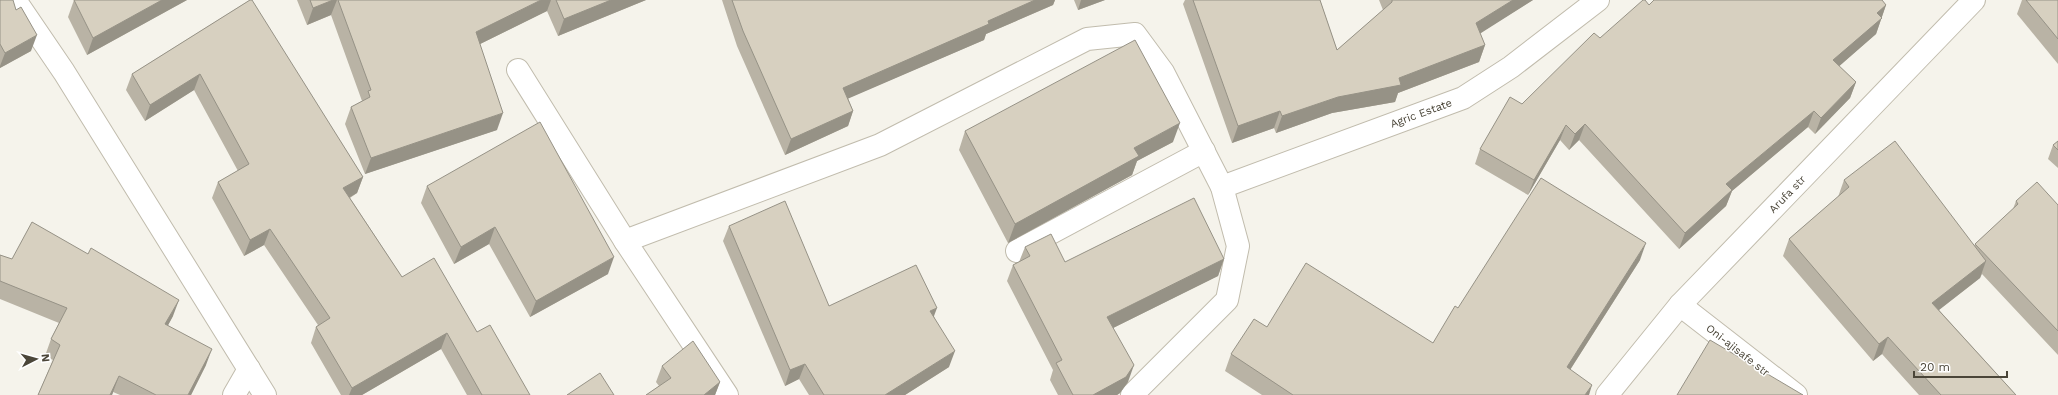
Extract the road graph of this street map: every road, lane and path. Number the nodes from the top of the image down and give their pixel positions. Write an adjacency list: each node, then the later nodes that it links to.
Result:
1 (15, 0): 10 (street)
2 (1598, 0): 6 (street, Agric Estate)
3 (1974, 0): 9 (street, Arufa str)
4 (518, 70): 7 (street)
5 (1204, 151): 6 (street); 7 (street); 8 (street)
6 (1222, 187): 14 (street)
7 (625, 241): 13 (street)
8 (1017, 251)
9 (1680, 305): 15 (street, Arufa str); 16 (street, Oni-ajisafe str)
10 (249, 369): 11 (street); 12 (street)
11 (234, 395)
12 (265, 395)
13 (726, 395)
14 (1132, 395)
15 (1607, 395)
16 (1796, 395)

